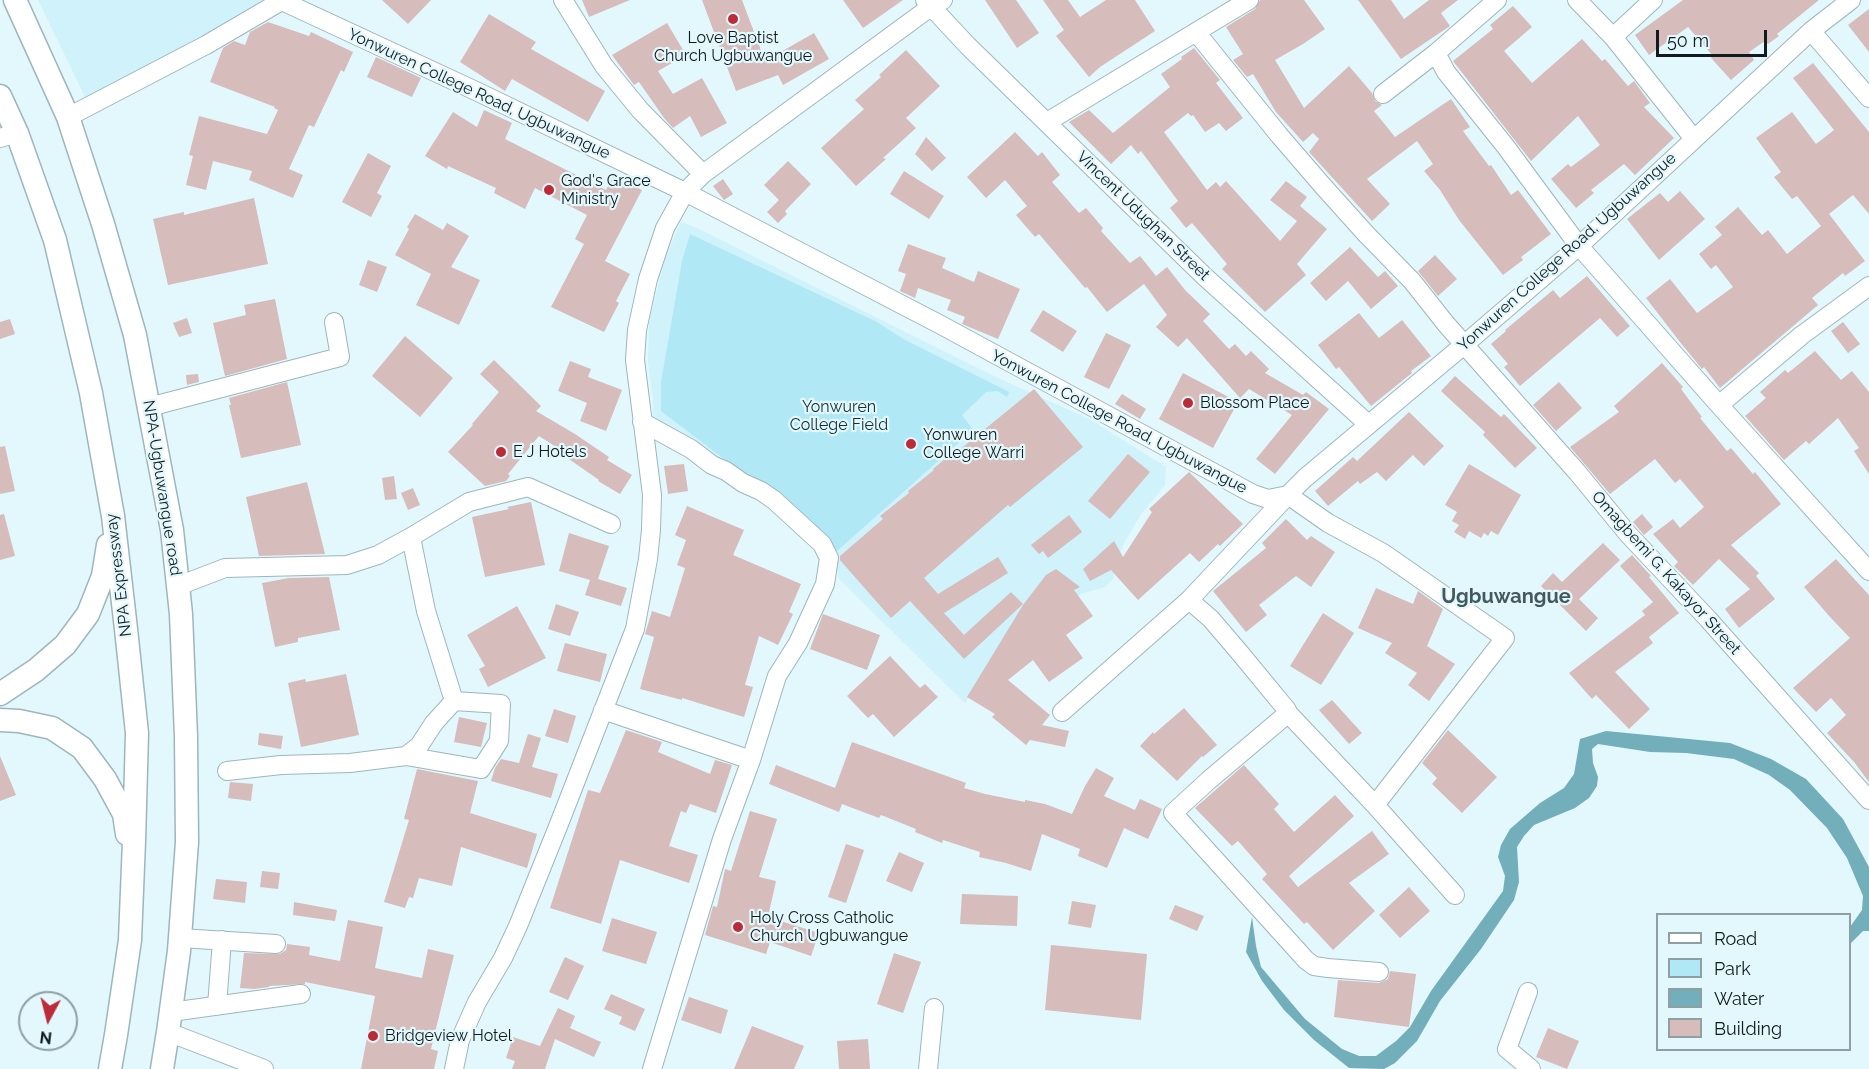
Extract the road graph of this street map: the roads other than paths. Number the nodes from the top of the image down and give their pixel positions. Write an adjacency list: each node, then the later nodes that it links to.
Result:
1 (15, 0): 17 (main road, NPA-Ugbuwangue road)
2 (282, 0): 17 (street); 22 (street, Yonwuren College Road, Ugbuwangue)
3 (563, 0): 21 (street)
4 (1249, 0): 11 (street)
5 (1497, 0): 13 (street)
6 (1577, 0): 12 (street)
7 (1653, 0): 12 (street)
8 (1851, 0): 10 (street, Yonwuren College Road, Ugbuwangue)
9 (933, 2): 18 (street, Vincent Udughan Street); 21 (street)
10 (1811, 31): 16 (street); 20 (street, Yonwuren College Road, Ugbuwangue)
11 (1196, 32): 18 (street); 26 (street, Omagbemi G. Kakayor Street)
12 (1613, 37): 20 (street)
13 (1436, 53): 14 (street); 23 (street)
14 (1383, 94)
15 (0, 96): 19 (main road, NPA Expressway)
16 (1869, 98)
17 (68, 117): 28 (main road, NPA-Ugbuwangue road)
18 (1047, 122): 30 (street, Vincent Udughan Street)
19 (8, 136): 32 (main road, NPA Expressway)
20 (1694, 139): 23 (street, Yonwuren College Road, Ugbuwangue)
21 (703, 174): 22 (street)
22 (685, 192): 29 (street); 31 (street, Yonwuren College Road, Ugbuwangue)
23 (1579, 246): 26 (street, Yonwuren College Road, Ugbuwangue); 27 (street)
24 (1869, 286): 27 (street)
25 (334, 322): 28 (street)
26 (1465, 344): 30 (street, Yonwuren College Road, Ugbuwangue); 47 (street, Omagbemi G. Kakayor Street)
27 (1719, 405): 35 (street)
28 (149, 407): 36 (main road, NPA-Ugbuwangue road)
29 (642, 422): 40 (street); 45 (street)
30 (1368, 424): 31 (street, Yonwuren College Road, Ugbuwangue)
31 (1288, 495): 37 (street); 48 (street)
32 (113, 516): 38 (main road); 49 (main road, NPA Expressway)
33 (611, 524): 34 (street)
34 (411, 537): 36 (street); 39 (street)
35 (1869, 571)
36 (178, 586): 51 (main road, NPA-Ugbuwangue road)
37 (1189, 600): 41 (street); 42 (street)
38 (0, 694)
39 (454, 701): 44 (street); 44 (street)
40 (603, 710): 45 (street); 63 (street)
41 (1286, 711): 48 (street); 54 (street)
42 (1062, 712)
43 (0, 720): 49 (main road)
44 (406, 756): 46 (street)
45 (751, 760): 64 (street)
46 (227, 771)
47 (1869, 800)
48 (1375, 805): 50 (street)
49 (133, 868): 60 (main road, NPA Expressway)
50 (1455, 896)
51 (180, 938): 52 (street); 59 (main road, NPA-Ugbuwangue road)
52 (222, 940): 53 (street); 57 (street)
53 (276, 944)
54 (1379, 972)
55 (1528, 992): 66 (street)
56 (301, 994): 57 (street)
57 (217, 1006): 59 (street)
58 (934, 1008): 65 (street)
59 (170, 1022): 61 (main road, NPA-Ugbuwangue road); 62 (street)
60 (110, 1069)
61 (162, 1069)
62 (264, 1069)
63 (454, 1069)
64 (652, 1069)
65 (928, 1069)
66 (1531, 1069)

